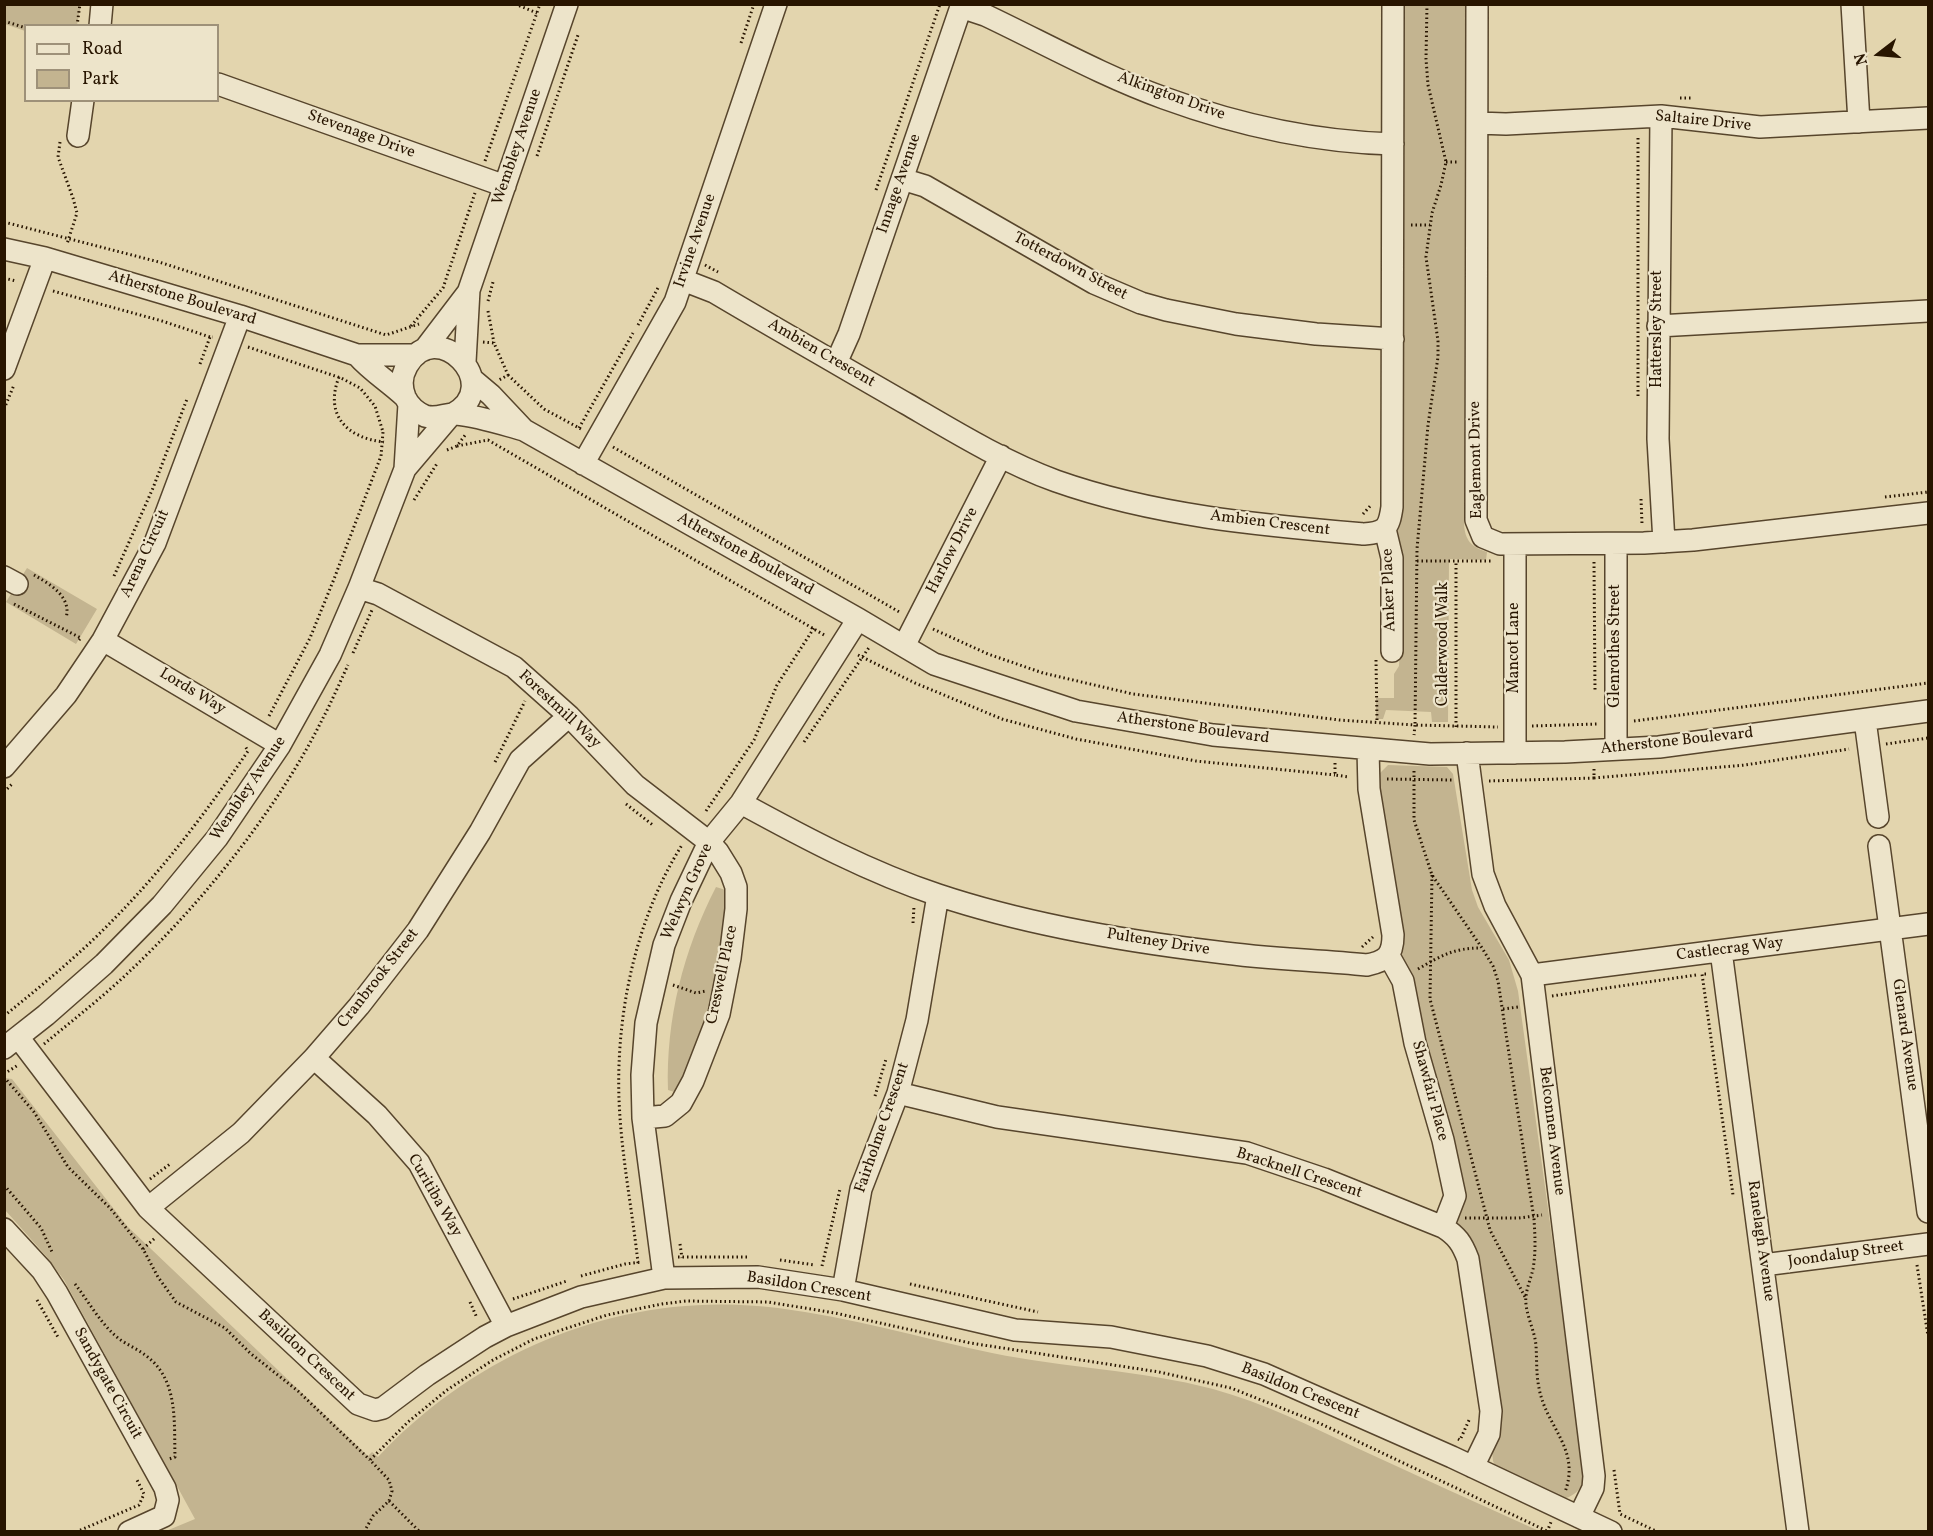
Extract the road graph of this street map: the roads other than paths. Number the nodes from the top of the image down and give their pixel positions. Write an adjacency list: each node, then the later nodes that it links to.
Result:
1 (102, 4): 8 (street)
2 (567, 4): 18 (street, Wembley Avenue)
3 (776, 4): 21 (street, Irvine Avenue)
4 (1393, 4): 16 (street)
5 (1477, 4): 14 (street, Eaglemont Drive)
6 (1852, 4): 13 (street)
7 (962, 6): 16 (street, Alkington Drive); 17 (street, Innage Avenue)
8 (100, 24)
9 (219, 84): 18 (street, Stevenage Drive)
10 (82, 102): 15 (street)
11 (1660, 116): 13 (street, Saltaire Drive); 14 (street, Saltaire Drive); 25 (street, Hattersley Street)
12 (1929, 118): 13 (street, Saltaire Drive)
13 (1859, 122)
14 (1477, 123): 42 (street, Eaglemont Drive)
15 (70, 136)
16 (1393, 144): 26 (street)
17 (902, 179): 26 (street, Totterdown Street); 29 (street, Innage Avenue)
18 (505, 186): 22 (street, Wembley Avenue)
19 (4, 249): 20 (street, Atherstone Boulevard)
20 (53, 261): 24 (street, Atherstone Boulevard); 30 (street)
21 (683, 280): 29 (street, Ambien Crescent); 36 (street, Irvine Avenue)
22 (469, 290): 27 (street, Wembley Avenue); 31 (street, Wembley Avenue)
23 (1929, 311): 25 (street)
24 (240, 316): 28 (street, Atherstone Boulevard); 45 (street, Arena Circuit)
25 (1658, 326): 40 (street, Hattersley Street)
26 (1393, 339): 39 (street)
27 (420, 353): 28 (street, Atherstone Boulevard); 31 (street); 32 (street)
28 (357, 355): 32 (street, Atherstone Boulevard)
29 (836, 363): 35 (street, Ambien Crescent)
30 (4, 369)
31 (468, 371): 33 (street); 34 (street, Atherstone Boulevard)
32 (407, 400): 33 (street); 37 (street, Wembley Avenue)
33 (451, 415): 34 (street, Atherstone Boulevard); 37 (street, Wembley Avenue)
34 (524, 430): 36 (street, Atherstone Boulevard)
35 (1001, 456): 39 (street, Ambien Crescent); 46 (street, Harlow Drive)
36 (583, 464): 44 (street, Atherstone Boulevard)
37 (405, 469): 43 (street, Wembley Avenue)
38 (1929, 513): 40 (street, Eaglemont Drive)
39 (1385, 529): 47 (street, Anker Place)
40 (1664, 542): 41 (street, Eaglemont Drive)
41 (1616, 543): 42 (street, Eaglemont Drive); 53 (street, Glenrothes Street)
42 (1515, 544): 55 (street, Mancot Lane)
43 (369, 598): 49 (street, Forestmill Way); 51 (street, Wembley Avenue)
44 (858, 619): 46 (street, Atherstone Boulevard); 57 (street, Welwyn Grove)
45 (103, 640): 51 (street, Lords Way); 56 (street, Arena Circuit)
46 (904, 646): 52 (street, Atherstone Boulevard)
47 (1392, 651)
48 (1929, 711): 50 (street, Atherstone Boulevard)
49 (569, 716): 59 (street, Forestmill Way); 68 (street, Cranbrook Street)
50 (1864, 720): 53 (street, Atherstone Boulevard); 58 (street)
51 (280, 745): 67 (street, Wembley Avenue)
52 (1368, 749): 54 (street, Atherstone Boulevard); 65 (street)
53 (1616, 749): 55 (street, Atherstone Boulevard)
54 (1467, 753): 55 (street, Atherstone Boulevard); 66 (street, Belconnen Avenue)
55 (1515, 753)
56 (4, 767)
57 (741, 803): 59 (street, Welwyn Grove); 61 (street, Pulteney Drive)
58 (1878, 817)
59 (709, 842): 70 (street, Welwyn Grove); 70 (street, Creswell Place)
60 (1879, 846): 63 (street, Glenard Avenue)
61 (938, 895): 65 (street, Pulteney Drive); 69 (street, Fairholme Crescent)
62 (1929, 924): 63 (street, Castlecrag Way)
63 (1890, 929): 64 (street, Castlecrag Way); 72 (street, Glenard Avenue)
64 (1721, 951): 66 (street, Castlecrag Way); 76 (street, Ranelagh Avenue)
65 (1389, 956): 73 (street, Shawfair Place)
66 (1532, 975): 81 (street, Belconnen Avenue)
67 (11, 1043): 71 (street, Basildon Crescent)
68 (314, 1058): 71 (street, Cranbrook Street); 79 (street, Curitiba Way)
69 (898, 1093): 73 (street, Bracknell Crescent); 78 (street, Fairholme Crescent)
70 (643, 1118): 77 (street, Welwyn Grove)
71 (148, 1208): 79 (street, Basildon Crescent)
72 (1929, 1212)
73 (1443, 1227): 80 (street, Bracknell Crescent)
74 (4, 1229): 82 (street, Sandygate Circuit)
75 (1929, 1244): 76 (street, Joondalup Street)
76 (1763, 1265): 84 (street, Ranelagh Avenue)
77 (664, 1278): 78 (street, Basildon Crescent); 79 (street, Basildon Crescent)
78 (843, 1290): 80 (street, Basildon Crescent)
79 (506, 1326)
80 (1473, 1467): 81 (street, Basildon Crescent)
81 (1579, 1517): 83 (street, Basildon Crescent)
82 (129, 1532)
83 (1611, 1532)
84 (1798, 1532)

